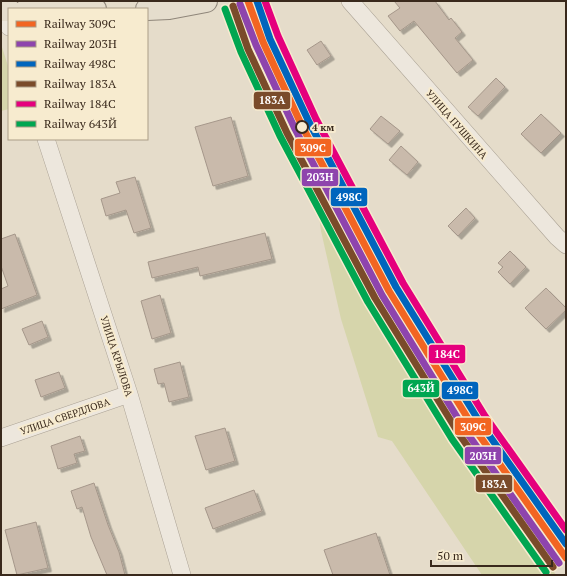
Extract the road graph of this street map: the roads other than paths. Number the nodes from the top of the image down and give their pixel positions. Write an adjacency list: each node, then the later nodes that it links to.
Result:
1 (206, 1): 3 (main road)
2 (350, 1): 5 (street, УЛИЦА ПУШКИНА)
3 (148, 9)
4 (46, 140): 6 (street, УЛИЦА КРЫЛОВА)
5 (563, 237)
6 (129, 394): 7 (street, УЛИЦА СВЕРДЛОВА); 8 (street, УЛИЦА КРЫЛОВА)
7 (1, 438)
8 (182, 575)

